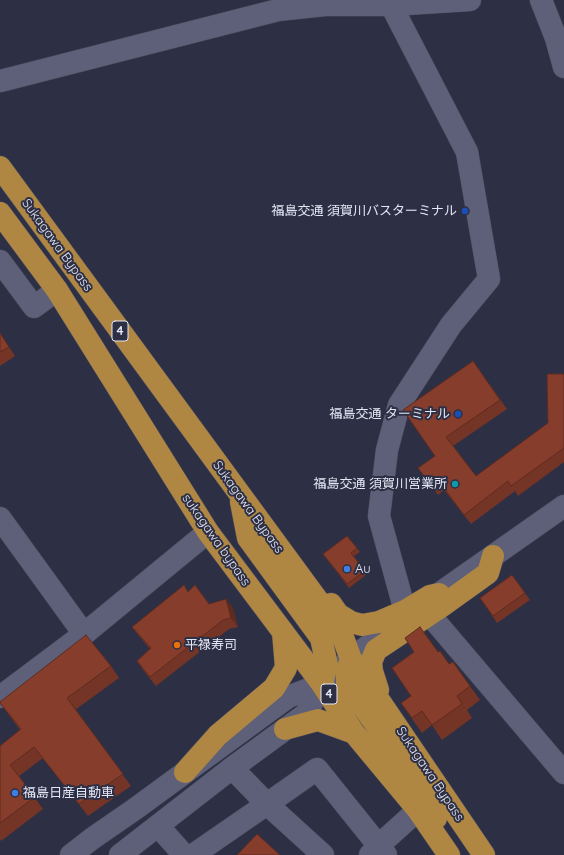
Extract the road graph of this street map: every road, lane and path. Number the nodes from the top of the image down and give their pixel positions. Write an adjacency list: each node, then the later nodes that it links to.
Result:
1 (470, 0): 3 (street)
2 (541, 0): 4 (street)
3 (391, 5): 6 (street); 18 (street)
4 (560, 38): 5 (street)
5 (564, 67)
6 (0, 81)
7 (0, 167): 11 (highway, Sukagawa Bypass / 4)
8 (0, 213): 10 (highway, sukagawa bypass / 4)
9 (0, 261): 10 (street)
10 (56, 290): 15 (highway, sukagawa bypass / 4)
11 (240, 495): 14 (highway, Sukagawa Bypass / 4); 23 (highway)
12 (564, 506): 16 (street)
13 (0, 518): 21 (street)
14 (258, 520): 18 (highway); 22 (highway, Sukagawa Bypass / 4)
15 (208, 532): 20 (highway, sukagawa bypass / 4); 21 (street)
16 (493, 556): 17 (street); 19 (highway)
17 (439, 594): 18 (highway); 22 (street)
18 (405, 611)
19 (429, 614): 25 (highway); 30 (street)
20 (283, 632): 23 (highway, sukagawa bypass / 4); 29 (highway)
21 (84, 634): 24 (street)
22 (351, 659): 23 (street); 25 (highway, Sukagawa Bypass / 4); 43 (highway)
23 (322, 684): 26 (street); 27 (highway, sukagawa bypass / 4); 29 (street)
24 (0, 697)
25 (384, 706): 44 (highway, Sukagawa Bypass / 4)
26 (285, 729): 27 (highway); 28 (street)
27 (354, 733): 32 (highway, sukagawa bypass / 4)
28 (232, 768): 31 (street); 33 (street)
29 (185, 772): 34 (street)
30 (564, 773)
31 (267, 804): 35 (street); 40 (street); 41 (street)
32 (418, 810): 35 (street); 42 (highway, sukagawa bypass / 4)
33 (158, 826): 38 (street); 39 (street)
34 (93, 838): 36 (street); 37 (street)
35 (378, 852)
36 (71, 855)
37 (107, 855)
38 (120, 855)
39 (184, 855)
40 (193, 855)
41 (323, 855)
42 (449, 855)
43 (455, 855)
44 (484, 855)

